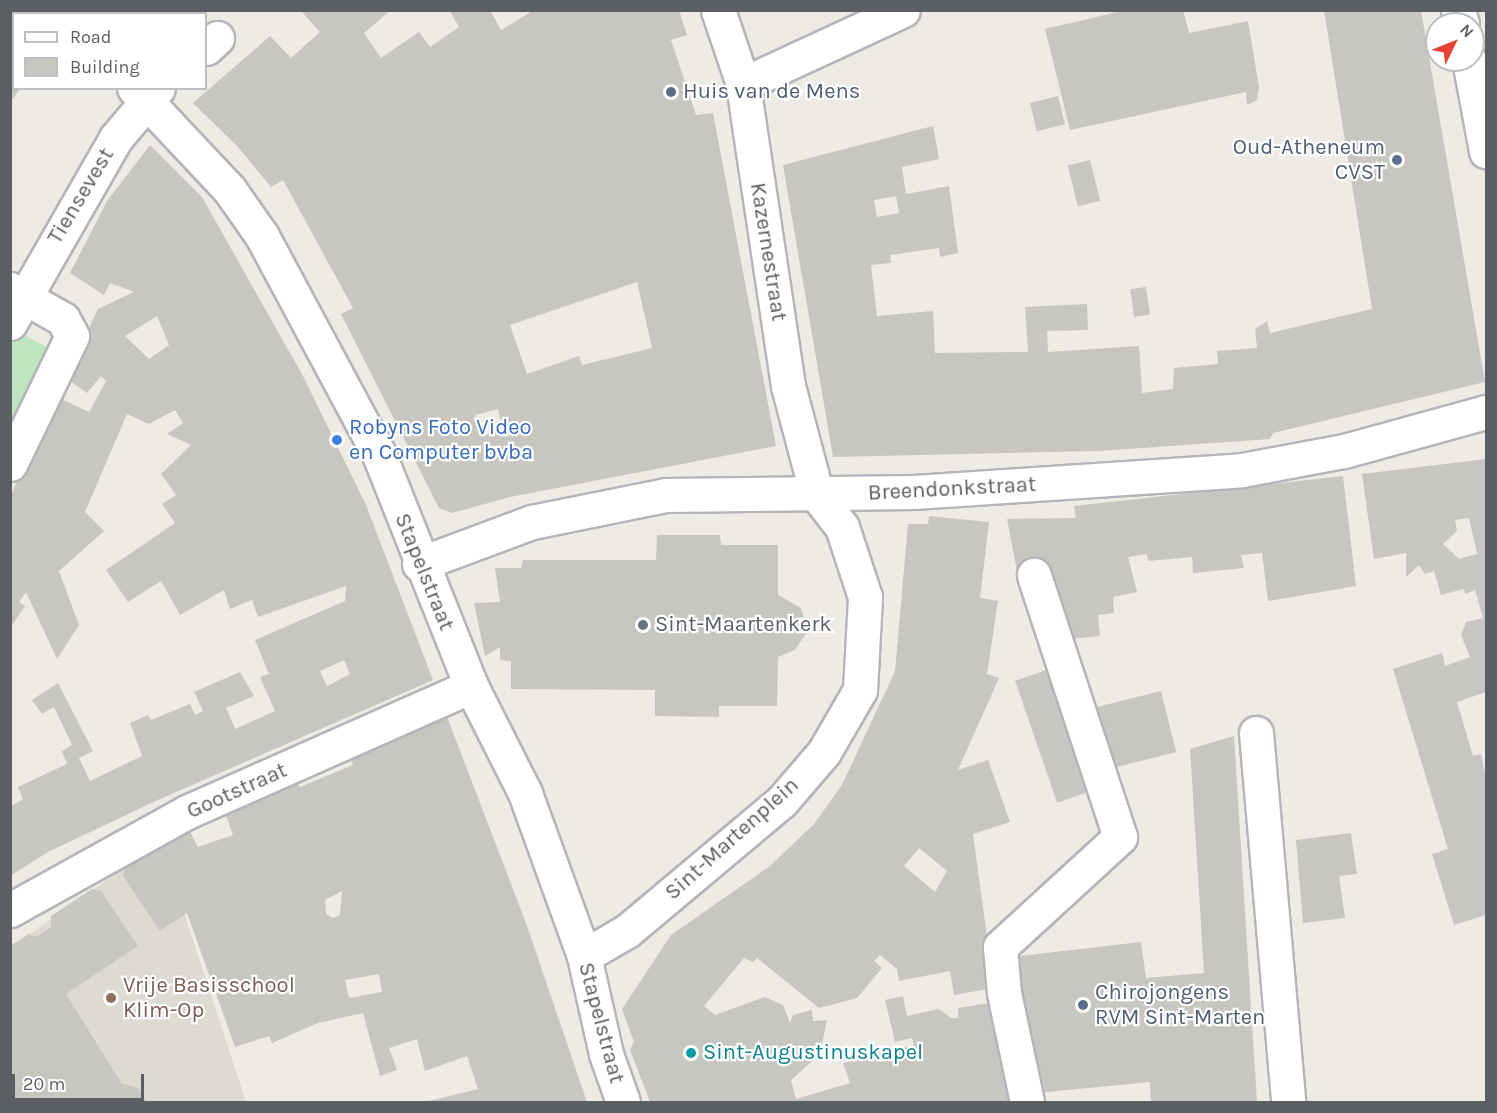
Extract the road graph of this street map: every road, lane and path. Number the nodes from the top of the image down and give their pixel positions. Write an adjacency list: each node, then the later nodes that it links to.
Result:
1 (718, 10): 4 (street, Kazernestraat)
2 (903, 10): 4 (street)
3 (1471, 72): 6 (street)
4 (743, 84): 10 (street, Kazernestraat)
5 (146, 92): 7 (street, Tiensevest); 11 (street, Stapelstraat)
6 (1486, 150)
7 (15, 303): 9 (street, Tiensevest)
8 (1486, 412): 10 (street, Breendonkstraat)
9 (10, 464)
10 (818, 495): 11 (street, Breendonkstraat); 16 (street, Sint-Martenplein)
11 (419, 564): 13 (street, Stapelstraat)
12 (1034, 575): 18 (street)
13 (471, 686): 15 (street, Gootstraat); 16 (street, Stapelstraat)
14 (1256, 733): 19 (street)
15 (10, 910)
16 (584, 956): 17 (street, Stapelstraat)
17 (623, 1102)
18 (1027, 1102)
19 (1288, 1102)

